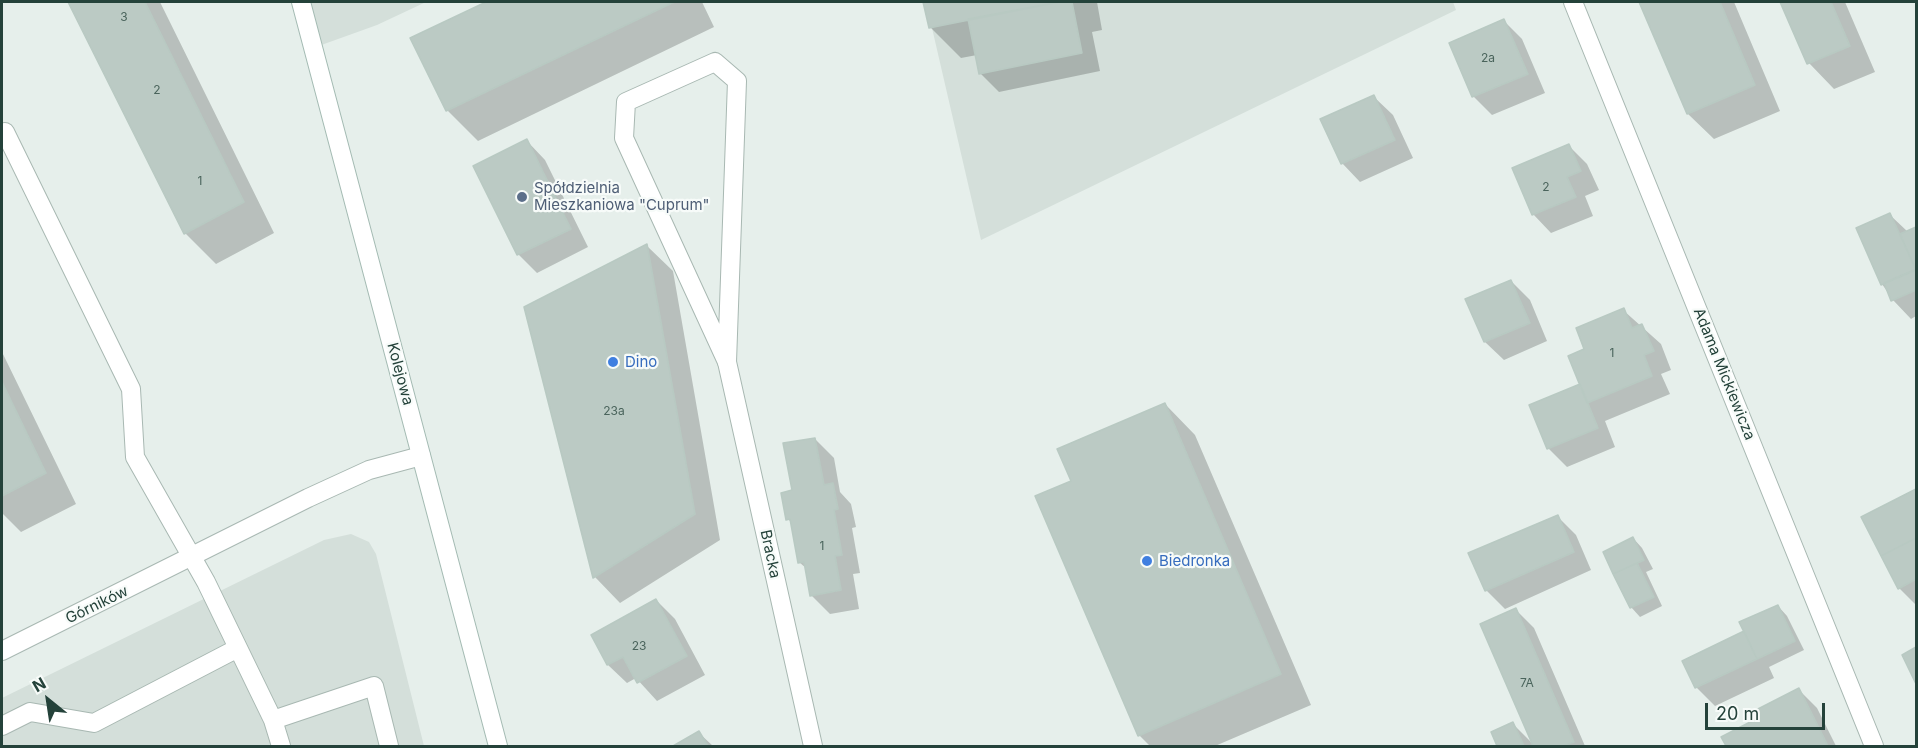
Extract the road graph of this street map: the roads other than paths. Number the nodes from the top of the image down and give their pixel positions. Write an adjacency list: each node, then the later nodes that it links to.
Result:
1 (301, 2): 5 (street, Kolejowa)
2 (1573, 2): 15 (street, Adama Mickiewicza)
3 (5, 132): 6 (street)
4 (727, 362): 4 (street); 14 (street, Bracka)
5 (421, 456): 6 (street, Górników); 13 (street, Kolejowa)
6 (192, 558): 7 (street); 8 (street, Górników)
7 (238, 648): 9 (street); 10 (street)
8 (2, 651)
9 (273, 720): 11 (street); 12 (street)
10 (2, 726)
11 (281, 747)
12 (389, 747)
13 (498, 747)
14 (813, 747)
15 (1874, 747)

